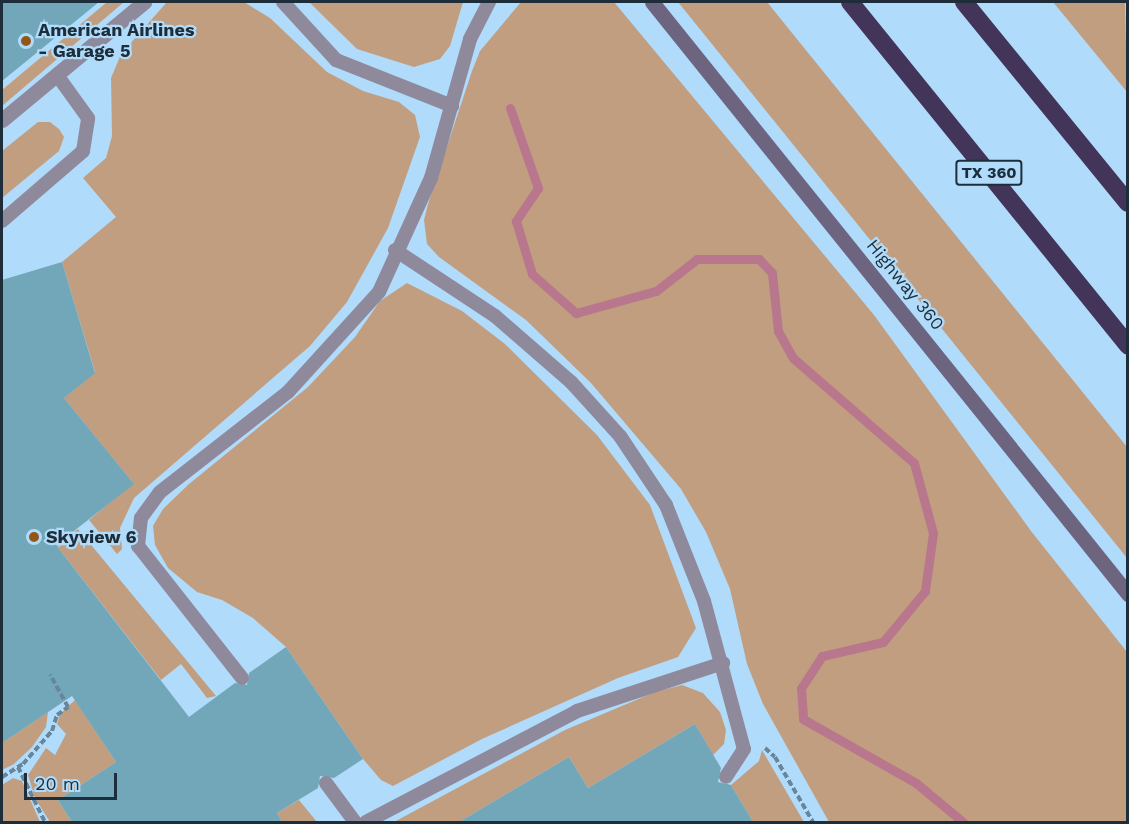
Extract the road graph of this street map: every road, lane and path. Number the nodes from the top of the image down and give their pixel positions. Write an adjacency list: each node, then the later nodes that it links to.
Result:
1 (144, 2): 7 (street)
2 (283, 2): 8 (lane)
3 (489, 2): 8 (lane)
4 (652, 2): 14 (main road, Highway 360)
5 (850, 2): 13 (highway, TX 360)
6 (964, 2): 10 (highway)
7 (57, 75): 9 (street); 11 (lane)
8 (452, 106): 12 (lane)
9 (2, 120)
10 (1128, 203)
11 (2, 221)
12 (395, 250): 15 (lane); 17 (lane)
13 (1128, 345)
14 (1128, 594)
15 (723, 663): 18 (lane); 25 (lane)
16 (50, 675): 19 (path)
17 (242, 678)
18 (739, 724): 21 (lane); 26 (path)
19 (18, 767): 20 (path); 23 (path)
20 (2, 777)
21 (726, 777)
22 (326, 783): 24 (lane)
23 (45, 822)
24 (355, 822)
25 (366, 822)
26 (813, 822)

